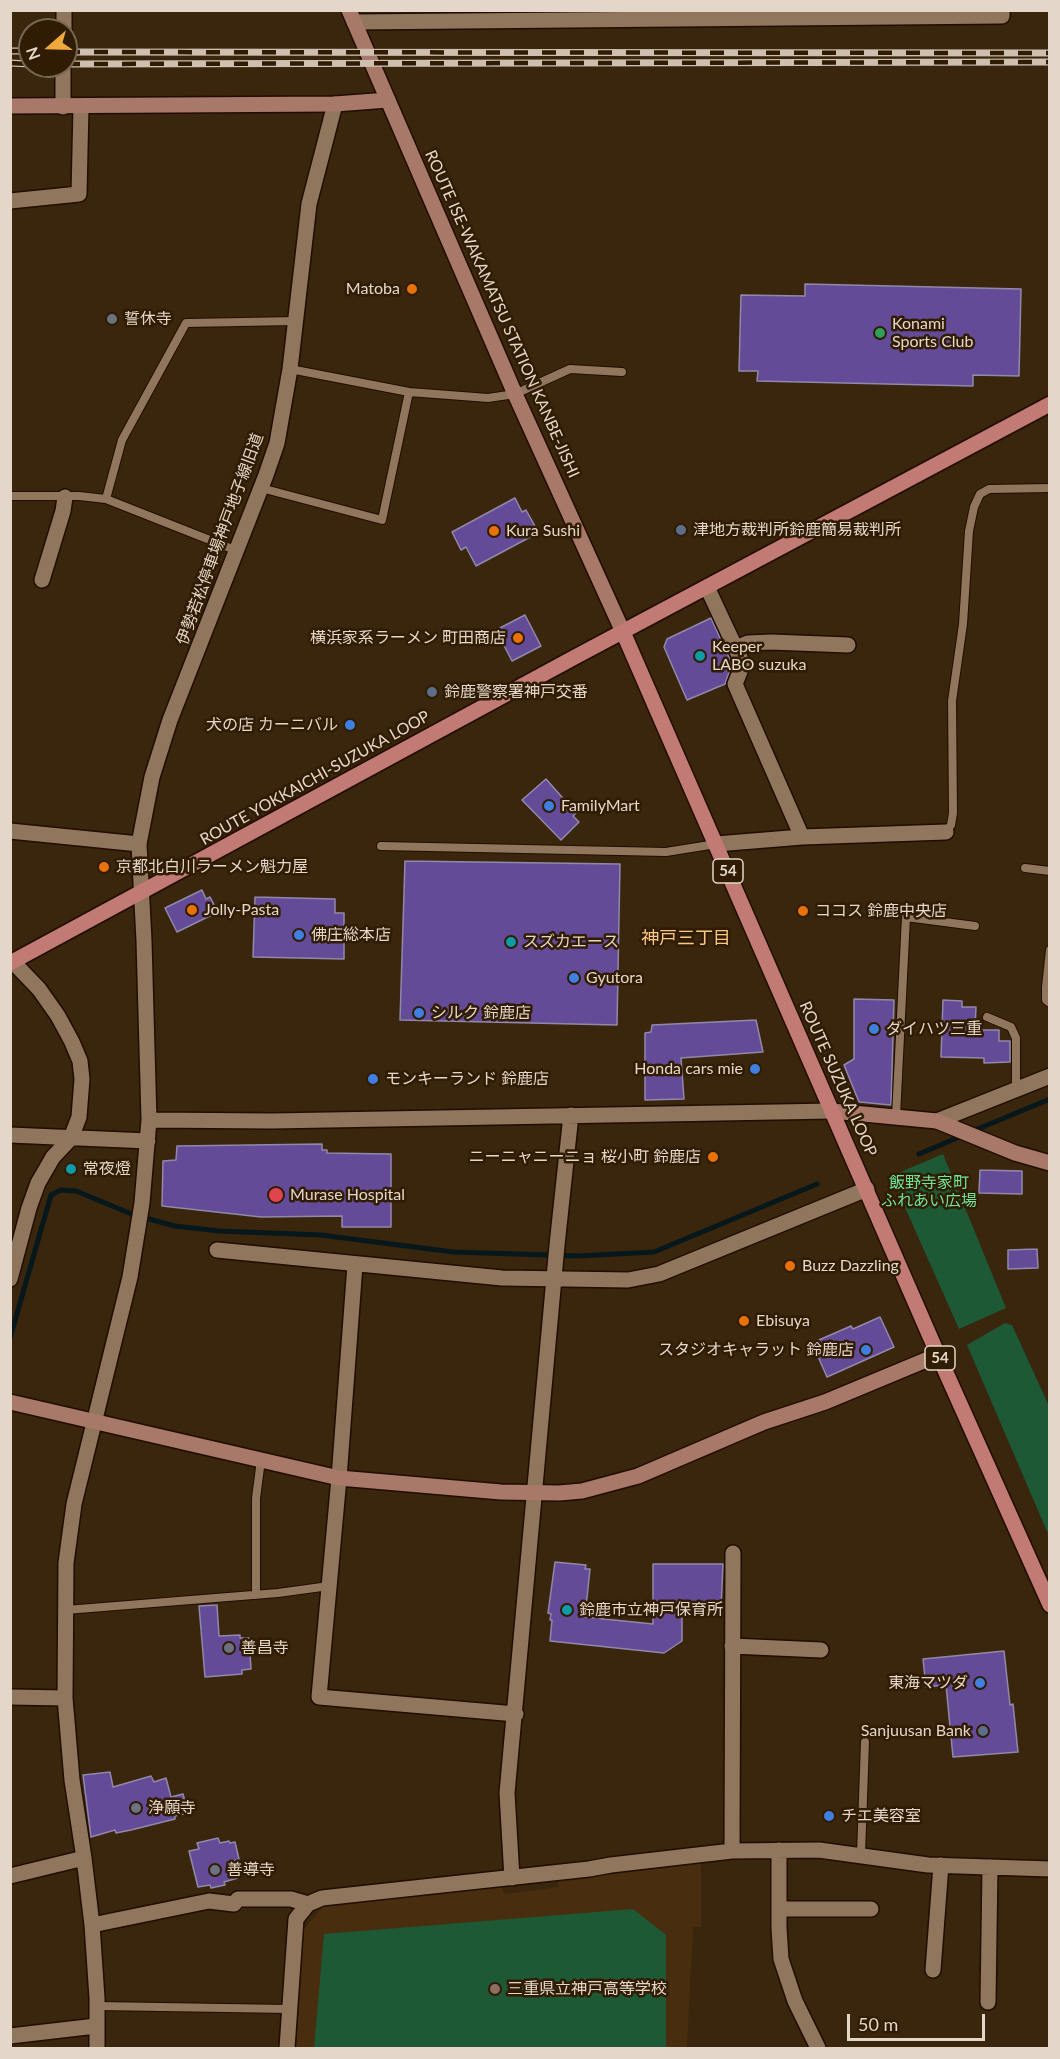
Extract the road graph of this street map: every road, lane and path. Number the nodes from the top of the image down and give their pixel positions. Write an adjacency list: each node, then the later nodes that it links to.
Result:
1 (1002, 10): 2 (street)
2 (352, 16): 4 (street, ROUTE ISE-WAKAMATSU STATION KANBE-JISHI)
3 (63, 78): 8 (street)
4 (388, 100): 5 (street); 14 (street, ROUTE ISE-WAKAMATSU STATION KANBE-JISHI)
5 (335, 104): 7 (street); 10 (street, 伊勢若松停車場神戸地子線旧道)
6 (10, 106): 8 (street)
7 (81, 106): 8 (street); 9 (street)
8 (63, 107)
9 (10, 201)
10 (296, 321): 11 (street, 伊勢若松停車場神戸地子線旧道); 20 (lane)
11 (290, 369): 13 (lane); 16 (street, 伊勢若松停車場神戸地子線旧道)
12 (622, 372): 14 (lane)
13 (409, 392): 14 (lane); 16 (lane)
14 (514, 394): 24 (street, ROUTE ISE-WAKAMATSU STATION KANBE-JISHI)
15 (1050, 404): 23 (main road, ROUTE YOKKAICHI-SUZUKA LOOP)
16 (261, 488): 21 (street, 伊勢若松停車場神戸地子線旧道)
17 (1050, 488): 28 (lane)
18 (10, 496): 19 (lane)
19 (65, 496): 20 (lane); 22 (street)
20 (106, 499): 21 (lane)
21 (235, 550): 30 (street, 伊勢若松停車場神戸地子線旧道)
22 (42, 580)
23 (707, 587): 24 (main road, ROUTE YOKKAICHI-SUZUKA LOOP); 26 (street)
24 (623, 632): 31 (main road, ROUTE SUZUKA LOOP / 54); 35 (main road, ROUTE YOKKAICHI-SUZUKA LOOP)
25 (848, 645): 26 (street)
26 (736, 648): 29 (street)
27 (10, 831): 30 (street)
28 (946, 832): 29 (street)
29 (802, 837): 31 (street)
30 (139, 844): 35 (street, 伊勢若松停車場神戸地子線旧道)
31 (716, 844): 32 (lane); 43 (main road, ROUTE SUZUKA LOOP / 54)
32 (381, 846)
33 (1025, 868): 34 (lane)
34 (1050, 871)
35 (141, 893): 38 (main road, ROUTE YOKKAICHI-SUZUKA LOOP); 46 (street, 伊勢若松停車場神戸地子線旧道)
36 (975, 926): 45 (lane)
37 (1050, 950): 39 (lane)
38 (12, 962): 49 (street)
39 (1050, 1004)
40 (987, 1017): 42 (lane)
41 (1050, 1076): 42 (street)
42 (1016, 1090): 47 (street)
43 (832, 1111): 44 (street); 45 (street); 52 (main road, ROUTE SUZUKA LOOP / 54)
44 (571, 1115): 46 (street); 55 (street)
45 (896, 1116): 47 (street)
46 (150, 1120): 50 (street, 伊勢若松停車場神戸地子線旧道)
47 (937, 1121): 51 (street)
48 (10, 1135): 49 (street)
49 (71, 1138): 50 (street); 56 (street)
50 (148, 1141): 59 (street, 伊勢若松停車場神戸地子線旧道)
51 (1050, 1163)
52 (867, 1189): 55 (street); 57 (main road, ROUTE SUZUKA LOOP / 54)
53 (217, 1250): 54 (street)
54 (355, 1265): 55 (street); 61 (street)
55 (554, 1274): 62 (street)
56 (10, 1279)
57 (938, 1355): 62 (street); 66 (main road, ROUTE SUZUKA LOOP / 54)
58 (10, 1402): 59 (street)
59 (94, 1423): 60 (street); 67 (street, 伊勢若松停車場神戸地子線旧道)
60 (261, 1460): 61 (street); 65 (lane)
61 (339, 1478): 62 (street); 64 (street)
62 (535, 1493): 72 (street)
63 (733, 1553): 68 (street)
64 (329, 1586): 65 (lane); 72 (street)
65 (256, 1595): 67 (lane)
66 (1050, 1605)
67 (66, 1610): 71 (street, 伊勢若松停車場神戸地子線旧道)
68 (732, 1646): 69 (street); 75 (street)
69 (821, 1650)
70 (10, 1697): 71 (street)
71 (65, 1698): 77 (street, 伊勢若松停車場神戸地子線旧道)
72 (516, 1714): 82 (street)
73 (865, 1742): 76 (lane)
74 (779, 1850): 75 (street); 76 (street); 84 (street)
75 (732, 1851): 82 (street)
76 (861, 1854): 78 (street)
77 (84, 1858): 81 (street); 86 (street, 伊勢若松停車場神戸地子線旧道)
78 (941, 1865): 79 (street); 87 (street)
79 (990, 1867): 80 (street); 88 (street)
80 (1050, 1869)
81 (10, 1876)
82 (512, 1878): 83 (street)
83 (308, 1904): 86 (street); 90 (street)
84 (779, 1909): 85 (street); 95 (street)
85 (872, 1909)
86 (92, 1925): 89 (street, 伊勢若松停車場神戸地子線旧道)
87 (933, 1970)
88 (988, 2002)
89 (97, 2006): 90 (lane); 91 (street, 伊勢若松停車場神戸地子線旧道)
90 (289, 2010): 94 (street)
91 (96, 2026): 92 (street); 93 (street, 伊勢若松停車場神戸地子線旧道)
92 (10, 2036)
93 (97, 2049)
94 (287, 2049)
95 (818, 2049)

